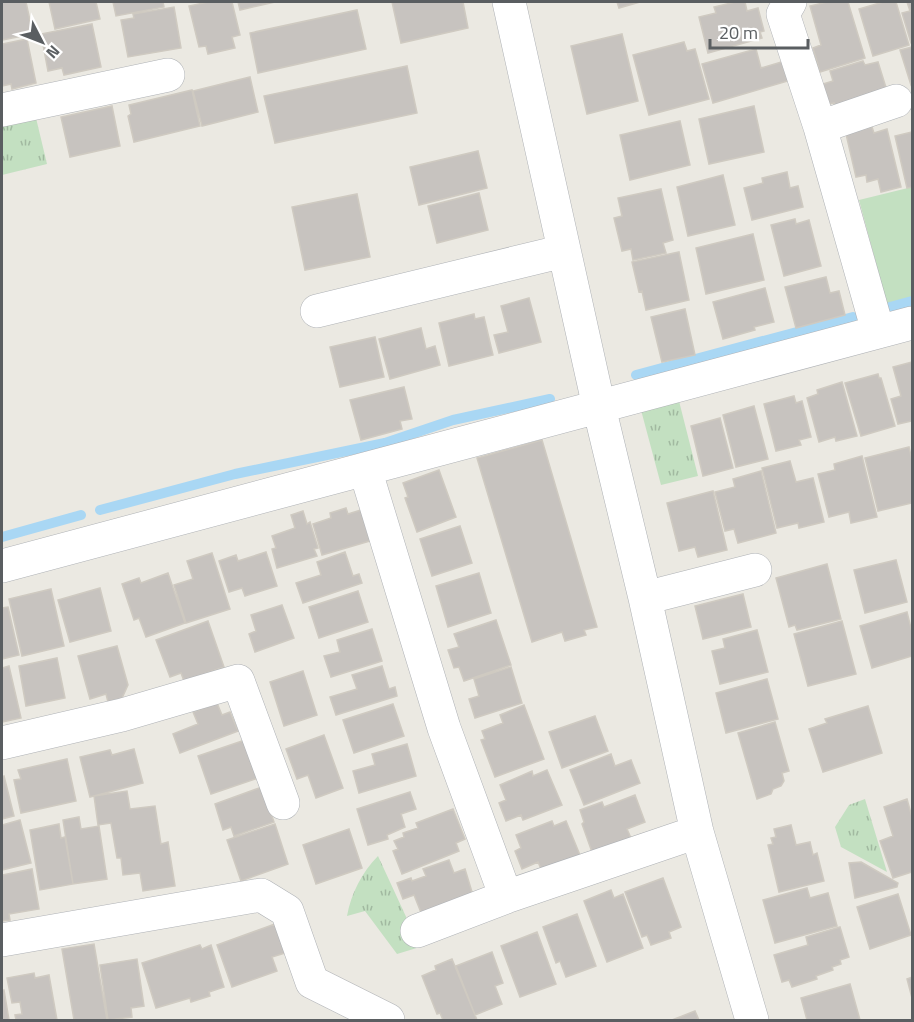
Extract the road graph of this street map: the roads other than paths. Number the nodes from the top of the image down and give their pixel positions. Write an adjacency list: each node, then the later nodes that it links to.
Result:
1 (509, 2): 7 (street)
2 (790, 2): 6 (street)
3 (168, 75): 5 (street)
4 (896, 101): 6 (street)
5 (2, 110)
6 (820, 128): 10 (street)
7 (564, 251): 8 (street); 11 (street)
8 (317, 311)
9 (912, 323): 10 (street)
10 (878, 331): 11 (street)
11 (599, 407): 12 (street); 15 (street)
12 (365, 469): 13 (street); 19 (street)
13 (2, 566)
14 (755, 570): 15 (street)
15 (645, 598): 18 (street)
16 (2, 743): 17 (street)
17 (283, 803)
18 (697, 832): 19 (street); 23 (street)
19 (506, 897): 20 (street)
20 (417, 931)
21 (2, 940): 22 (street)
22 (388, 1020)
23 (752, 1020)

